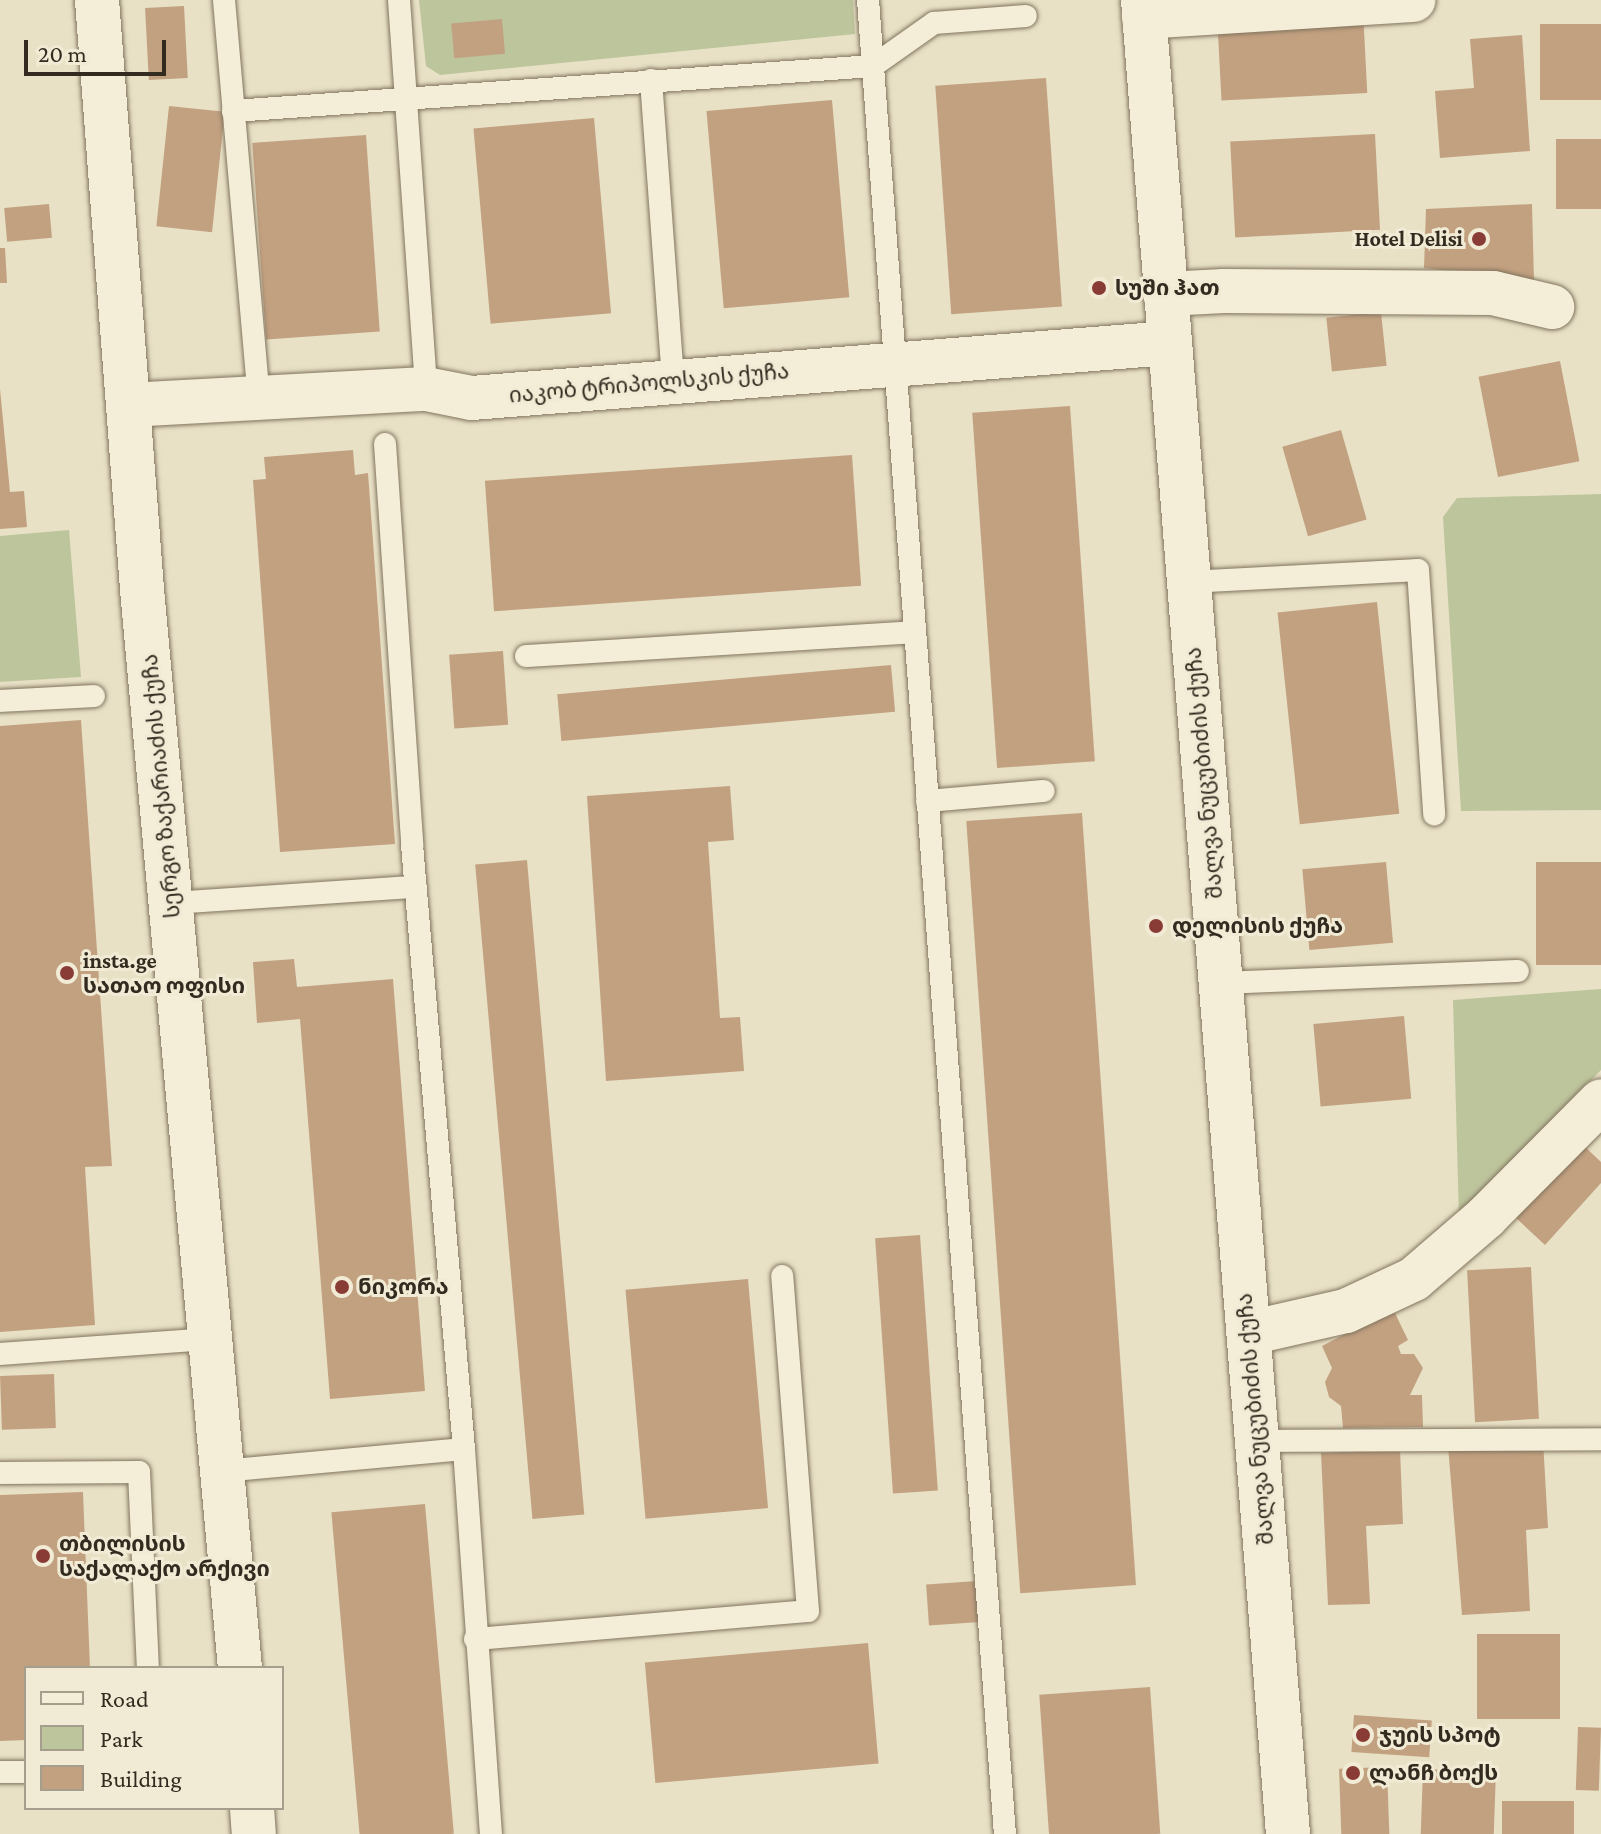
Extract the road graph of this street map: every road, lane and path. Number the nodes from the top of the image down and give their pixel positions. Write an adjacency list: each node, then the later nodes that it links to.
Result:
1 (97, 0): 19 (street, სერგო ზაქარიაძის ქუჩა)
2 (224, 0): 11 (lane)
3 (399, 0): 10 (lane)
4 (868, 0): 8 (lane)
5 (1413, 0): 6 (street)
6 (1143, 8): 12 (street, შალვა ნუცუბიძის ქუჩა)
7 (1026, 16): 8 (lane)
8 (873, 66): 9 (lane); 15 (lane)
9 (651, 80): 10 (lane); 16 (lane)
10 (406, 97): 11 (lane); 17 (lane)
11 (233, 111): 18 (lane)
12 (1165, 294): 13 (street); 14 (street, შალვა ნუცუბიძის ქუჩა)
13 (1552, 307)
14 (1170, 343): 15 (street, იაკობ ტრიპოლსკის ქუჩა); 21 (street, შალვა ნუცუბიძის ქუჩა)
15 (895, 363): 16 (street, იაკობ ტრიპოლსკის ქუჩა); 22 (lane)
16 (673, 381): 17 (street, იაკობ ტრიპოლსკის ქუჩა)
17 (426, 389): 18 (street, იაკობ ტრიპოლსკის ქუჩა)
18 (259, 397): 19 (street, იაკობ ტრიპოლსკის ქუჩა)
19 (128, 405): 30 (street, სერგო ზაქარიაძის ქუჩა)
20 (385, 444): 29 (lane)
21 (1189, 582): 28 (lane); 32 (street, შალვა ნუცუბიძის ქუჩა)
22 (914, 632): 23 (lane); 27 (lane)
23 (526, 656)
24 (94, 696): 25 (lane)
25 (0, 701)
26 (1044, 791): 27 (lane)
27 (927, 801): 51 (lane)
28 (1434, 814)
29 (415, 887): 30 (lane); 40 (lane)
30 (172, 903): 36 (street, სერგო ზაქარიაძის ქუჩა)
31 (1518, 971): 32 (lane)
32 (1220, 983): 35 (street, შალვა ნუცუბიძის ქუჩა)
33 (1601, 1101): 35 (street)
34 (782, 1276): 43 (lane)
35 (1249, 1333): 39 (street, შალვა ნუცუბიძის ქუჩა)
36 (210, 1339): 37 (lane); 41 (street, სერგო ზაქარიაძის ქუჩა)
37 (0, 1354)
38 (1601, 1439): 39 (lane)
39 (1257, 1441): 52 (street, შალვა ნუცუბიძის ქუჩა)
40 (464, 1449): 41 (lane); 43 (lane)
41 (222, 1471): 45 (street, სერგო ზაქარიაძის ქუჩა)
42 (0, 1473): 44 (lane)
43 (475, 1639): 50 (lane)
44 (148, 1666)
45 (240, 1666)
46 (0, 1772): 47 (lane)
47 (24, 1772)
48 (252, 1810): 49 (street)
49 (254, 1834)
50 (491, 1834)
51 (1005, 1834)
52 (1288, 1834)

